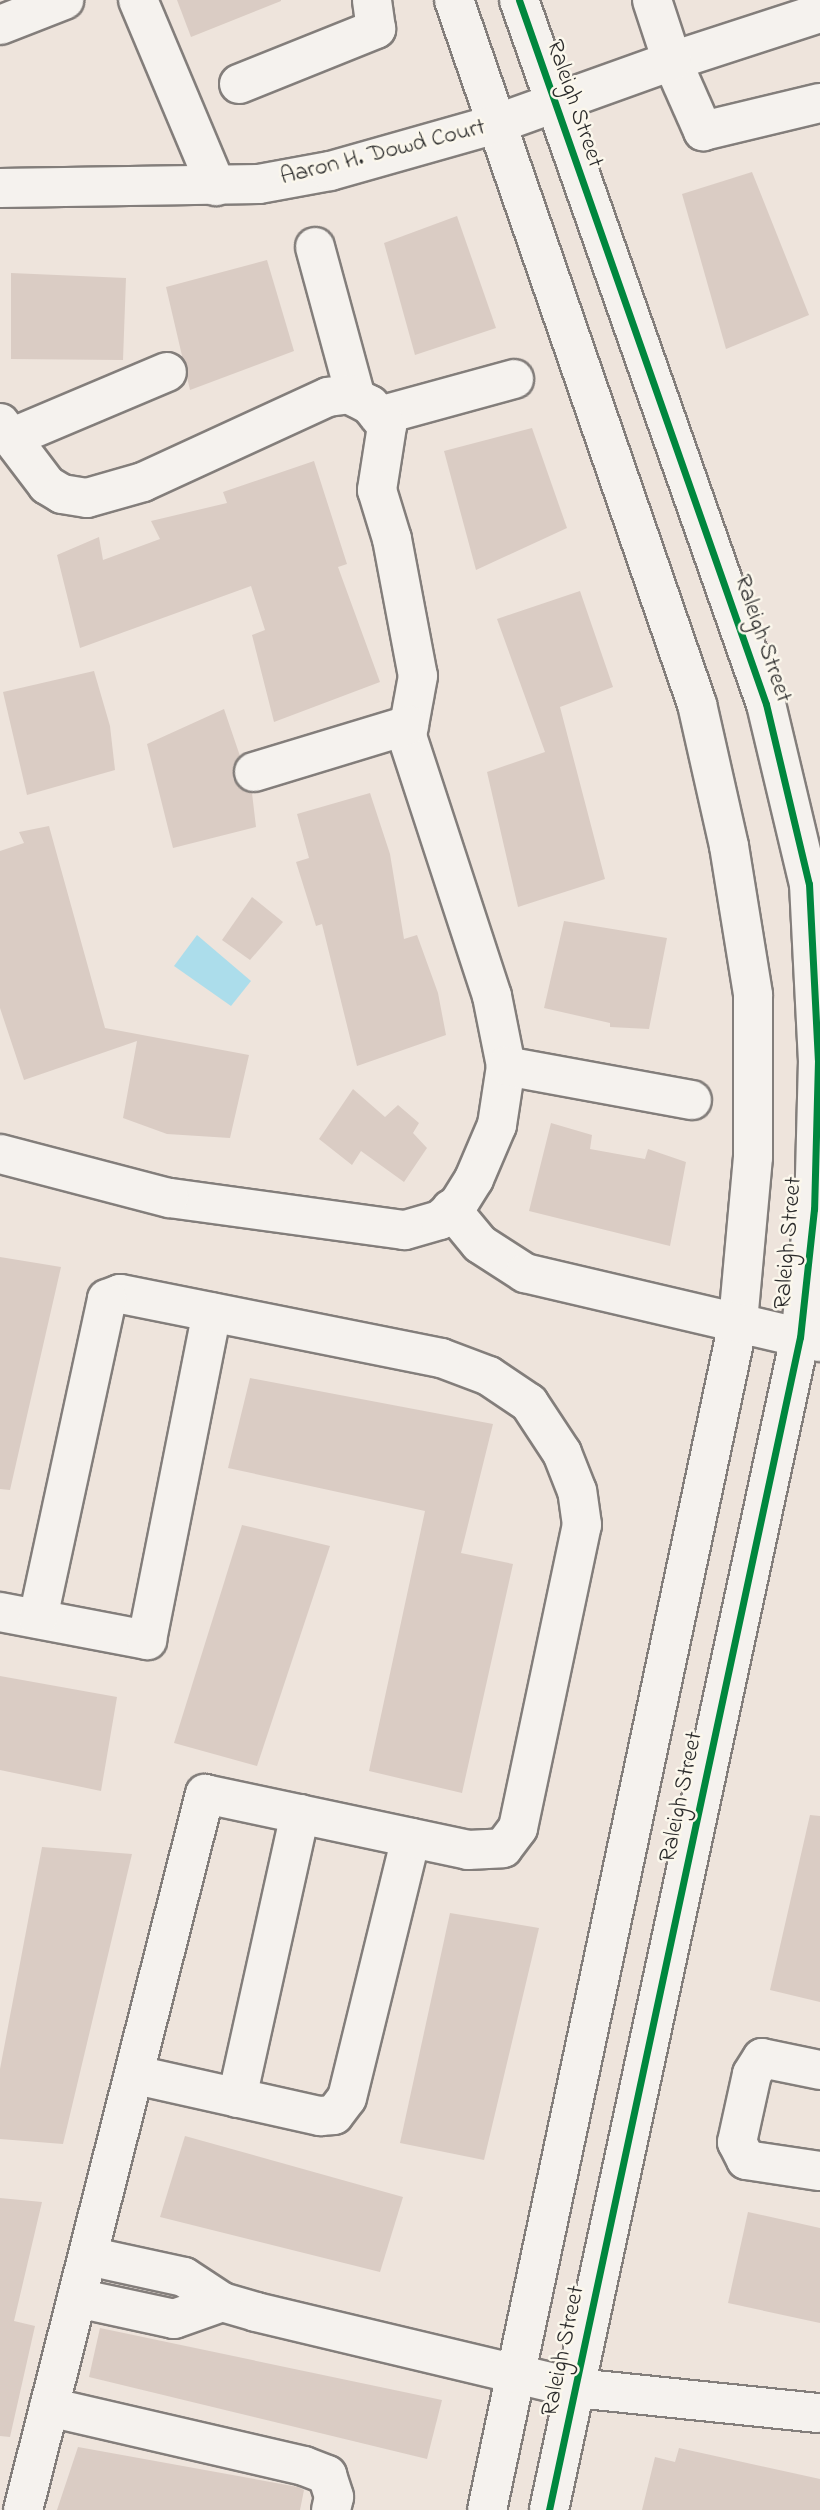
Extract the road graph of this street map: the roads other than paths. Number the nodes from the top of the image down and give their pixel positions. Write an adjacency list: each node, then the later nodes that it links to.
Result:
1 (64, 0): 8 (street)
2 (138, 0): 14 (street)
3 (372, 0): 10 (street)
4 (454, 0): 13 (street, Raleigh Street)
5 (519, 0): 12 (street, Raleigh Street)
6 (652, 0): 9 (street)
7 (820, 13): 9 (street, Aaron H. Dowd Court)
8 (0, 25)
9 (672, 61): 11 (street); 12 (street, Aaron H. Dowd Court)
10 (239, 84)
11 (820, 103)
12 (553, 104): 13 (street, Aaron H. Dowd Court); 29 (street, Raleigh Street)
13 (496, 124): 14 (street, Aaron H. Dowd Court); 28 (street, Raleigh Street)
14 (216, 186): 15 (street, Aaron H. Dowd Court)
15 (0, 188)
16 (315, 247): 19 (street)
17 (167, 372): 20 (street)
18 (514, 379): 19 (street)
19 (367, 407): 20 (street); 21 (street)
20 (7, 430)
21 (409, 725): 22 (street); 23 (street)
22 (254, 772)
23 (506, 1066): 24 (street); 26 (street)
24 (692, 1100)
25 (0, 1154): 26 (street)
26 (452, 1209): 28 (street)
27 (212, 1312): 31 (street); 31 (street); 33 (street)
28 (738, 1323): 29 (street); 41 (street, Raleigh Street)
29 (810, 1340): 42 (street, Raleigh Street)
30 (0, 1612): 31 (street)
31 (38, 1619)
32 (300, 1814): 33 (street); 35 (street); 36 (street)
33 (411, 1838): 36 (street)
34 (820, 2070): 37 (street)
35 (136, 2075): 36 (street); 38 (street)
36 (237, 2098)
37 (820, 2171)
38 (91, 2244): 39 (street); 40 (street)
39 (77, 2298): 40 (street); 43 (street)
40 (222, 2302): 41 (street)
41 (518, 2372): 42 (street); 47 (street, Raleigh Street)
42 (576, 2388): 44 (street); 48 (street, Raleigh Street)
43 (49, 2407): 45 (street); 46 (street)
44 (820, 2413)
45 (23, 2510)
46 (331, 2510)
47 (487, 2510)
48 (549, 2510)

